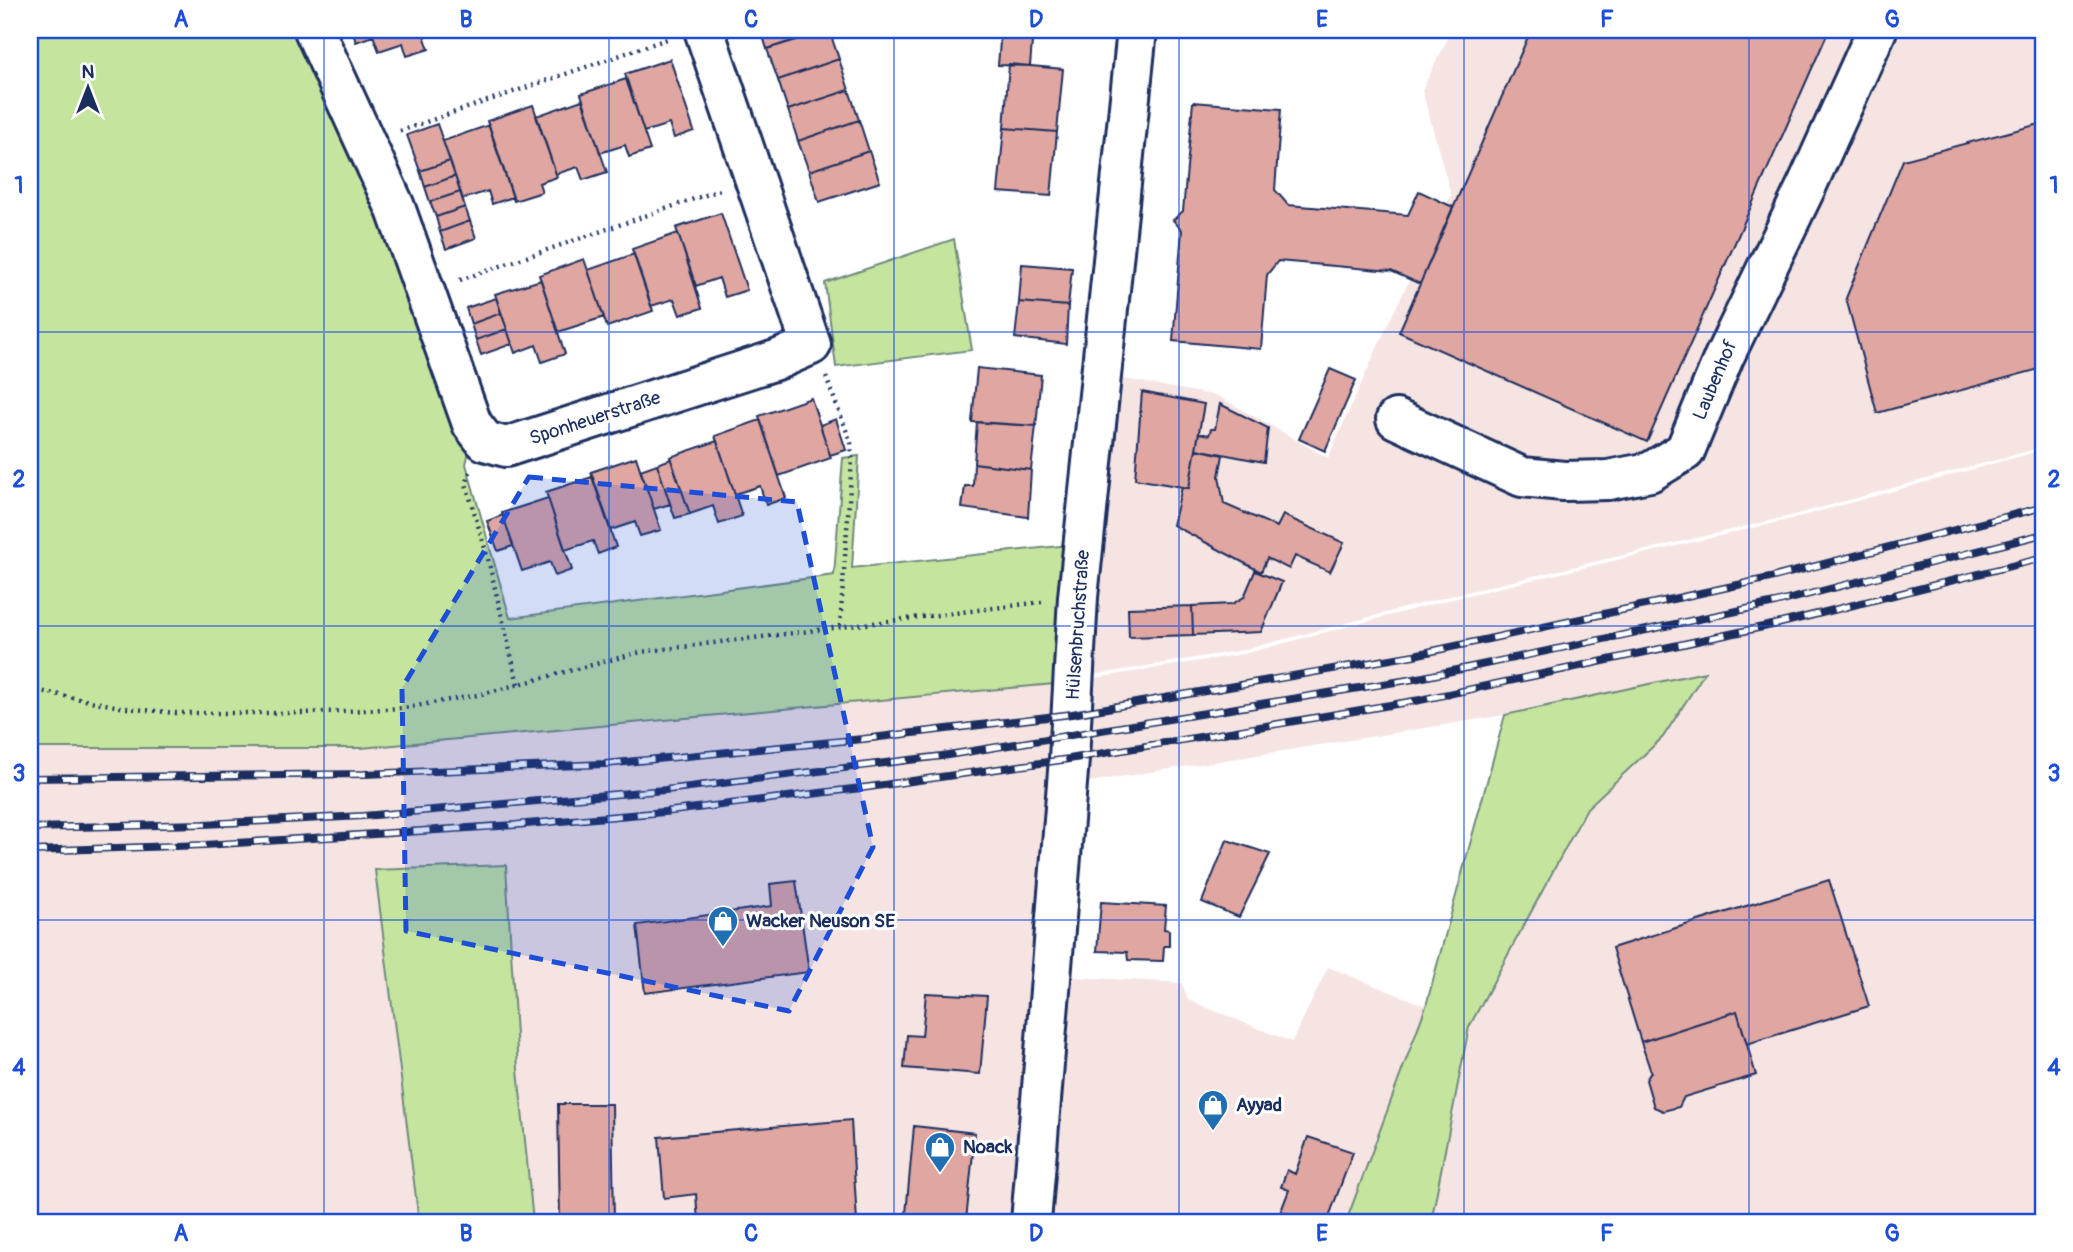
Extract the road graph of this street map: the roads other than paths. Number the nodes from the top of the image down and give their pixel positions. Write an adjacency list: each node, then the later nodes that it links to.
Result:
1 (314, 30): 4 (street, Sponheuerstraße)
2 (1137, 30): 6 (street, Hülsenbruchstraße)
3 (1877, 30): 5 (street, Laubenhof)
4 (693, 32)
5 (1396, 419)
6 (1031, 1222)

